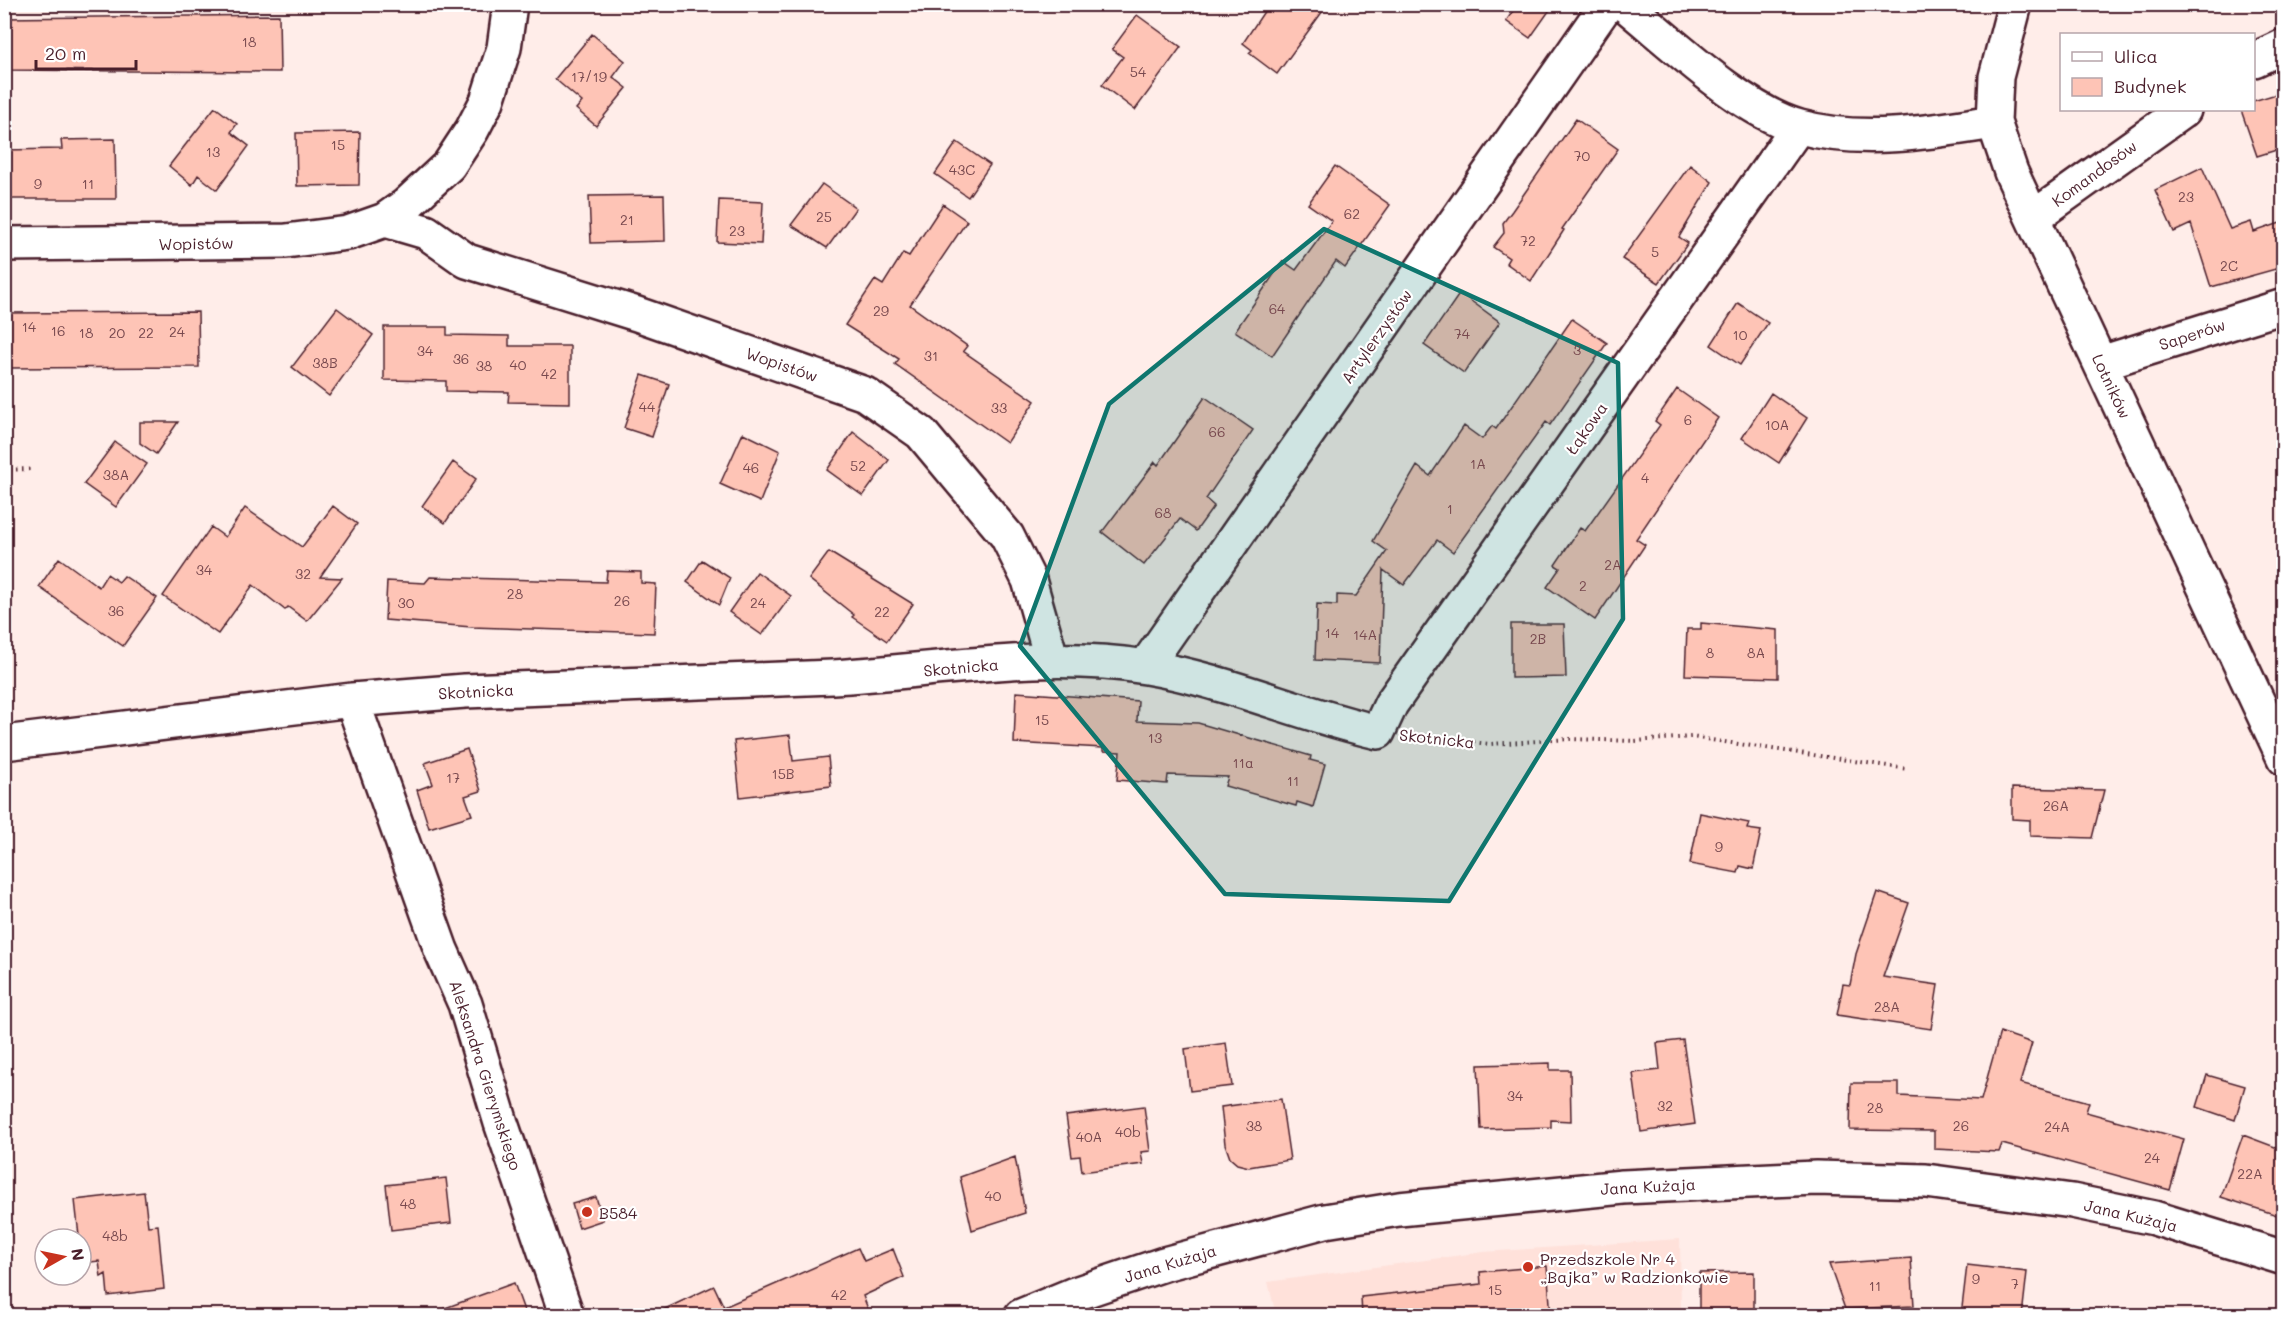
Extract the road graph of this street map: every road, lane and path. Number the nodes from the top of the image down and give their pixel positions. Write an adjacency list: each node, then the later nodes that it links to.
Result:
1 (510, 4): 11 (street, Wopistów)
2 (1607, 4): 18 (street, Artylerzystów)
3 (1624, 4): 9 (street)
4 (2015, 4): 8 (street, Lotników)
5 (2283, 46): 6 (street)
6 (2255, 59)
7 (2183, 111): 10 (street, Komandosów)
8 (1995, 122): 9 (street); 10 (street, Lotników)
9 (1798, 127): 20 (street, Łąkowa)
10 (2034, 217): 14 (street, Lotników)
11 (385, 220): 12 (street, Wopistów); 17 (street, Wopistów)
12 (4, 244)
13 (2283, 306): 14 (street, Saperów)
14 (2101, 363): 22 (street, Lotników)
15 (32, 469): 16 (path)
16 (4, 470)
17 (1052, 661): 18 (street, Skotnicka); 19 (street, Skotnicka)
18 (1145, 667): 20 (street, Skotnicka)
19 (352, 700): 21 (street, Skotnicka); 25 (street, Aleksandra Gierymskiego)
20 (1378, 732): 23 (path, Skotnicka)
21 (4, 743)
22 (2283, 755)
23 (1908, 769)
24 (2283, 1258): 26 (street, Jana Kużaja)
25 (567, 1316)
26 (1021, 1316)

